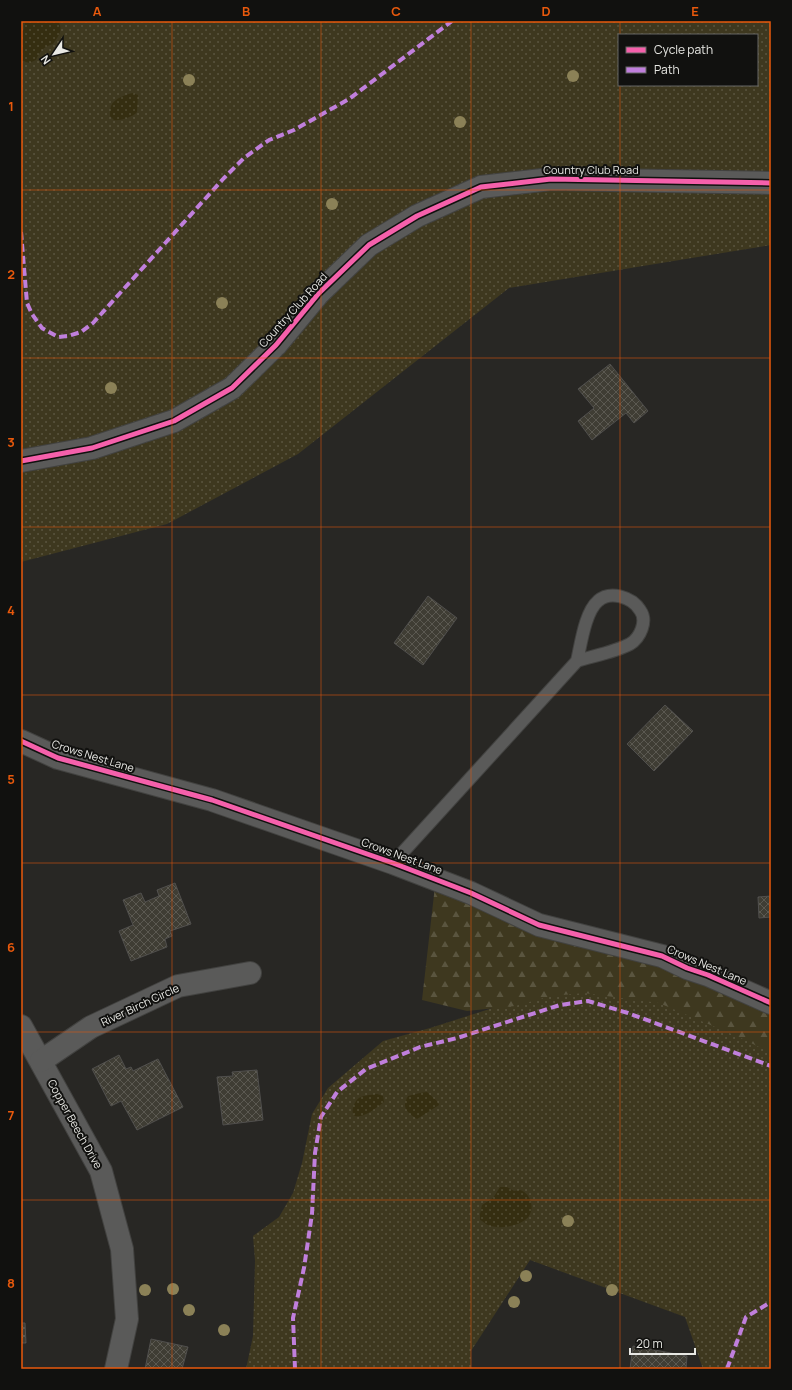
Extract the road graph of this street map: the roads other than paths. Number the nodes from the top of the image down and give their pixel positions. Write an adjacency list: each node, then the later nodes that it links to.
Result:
1 (771, 183): 2 (street, Country Club Road)
2 (21, 461)
3 (577, 661): 3 (lane, Crows Nest Lane); 5 (lane, Crows Nest Lane)
4 (21, 741): 5 (street, Crows Nest Lane)
5 (392, 863): 7 (street, Crows Nest Lane)
6 (250, 973): 9 (street, River Birch Circle)
7 (771, 1003)
8 (21, 1026): 9 (street, Copper Beech Drive)
9 (41, 1061): 10 (street, Copper Beech Drive)
10 (116, 1369)

